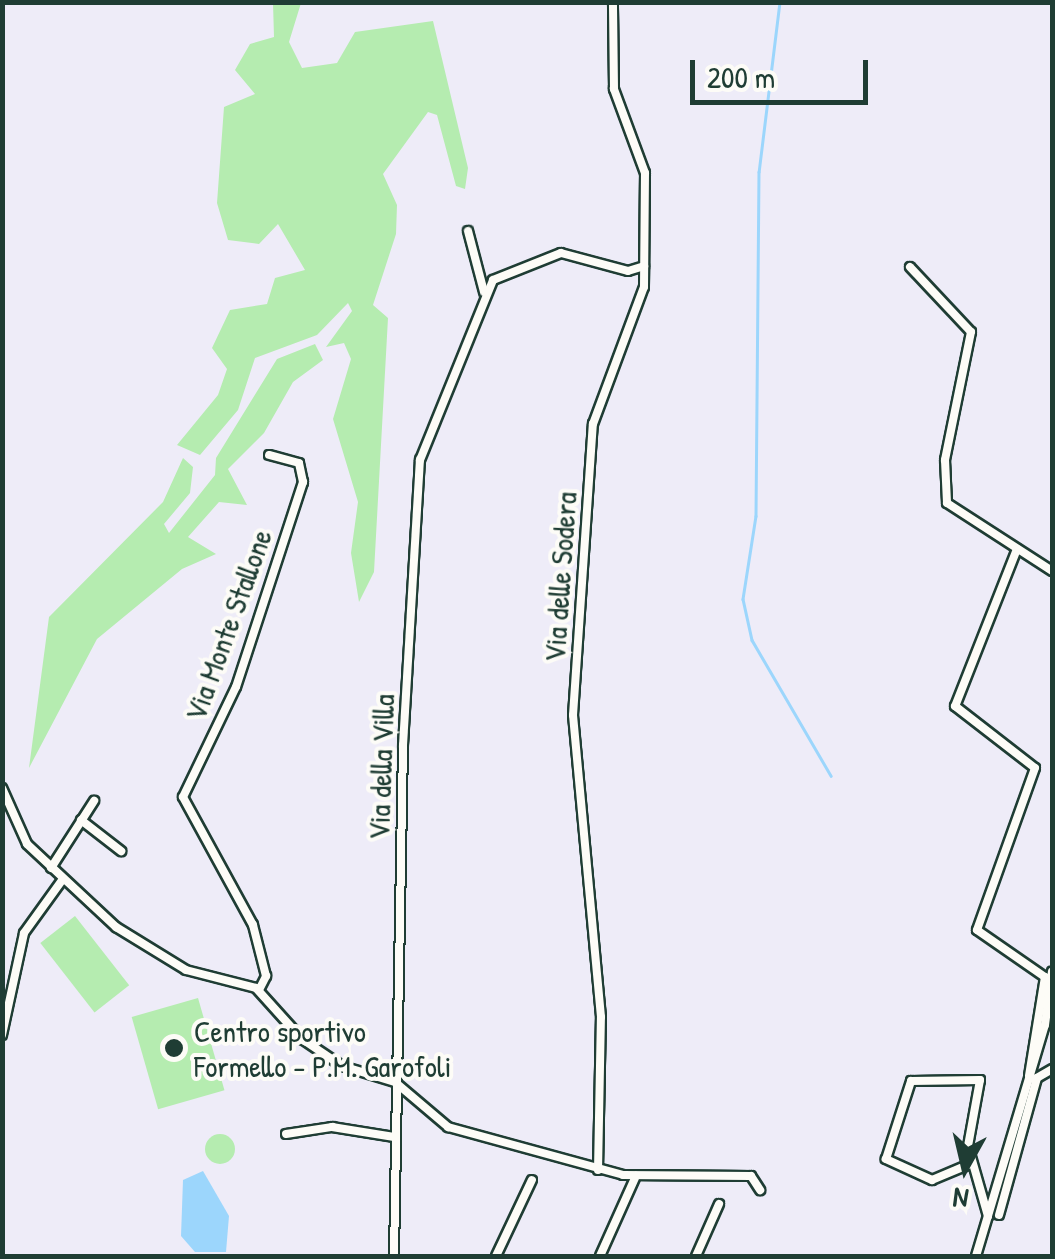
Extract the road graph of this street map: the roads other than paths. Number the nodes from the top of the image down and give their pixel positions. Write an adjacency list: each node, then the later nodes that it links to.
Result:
1 (613, 2): 3 (street, Via delle Sodera)
2 (468, 231): 5 (street)
3 (644, 266): 5 (street); 24 (street, Via delle Sodera)
4 (910, 267): 7 (street)
5 (484, 292): 20 (street, Via della Villa)
6 (268, 455): 16 (street, Via Monte Stallone)
7 (1017, 549): 8 (street); 19 (street)
8 (1052, 571)
9 (2, 788): 13 (street)
10 (94, 802): 11 (street)
11 (82, 820): 12 (street); 13 (street)
12 (121, 851)
13 (50, 868): 14 (street)
14 (63, 879): 16 (street); 17 (street)
15 (1052, 971): 19 (street)
16 (259, 990): 20 (street)
17 (2, 1035)
18 (1052, 1060): 19 (street)
19 (1038, 1076): 29 (street); 30 (street)
20 (395, 1082): 22 (street, Via della Villa); 24 (street)
21 (286, 1134): 22 (street)
22 (394, 1137): 31 (street, Via della Villa)
23 (970, 1164): 23 (street); 30 (street)
24 (598, 1170): 25 (street)
25 (636, 1176): 27 (street); 33 (street)
26 (532, 1180): 32 (street)
27 (760, 1190)
28 (719, 1204): 34 (street)
29 (999, 1214)
30 (988, 1216): 35 (street)
31 (394, 1256)
32 (496, 1256)
33 (600, 1256)
34 (696, 1256)
35 (976, 1256)

